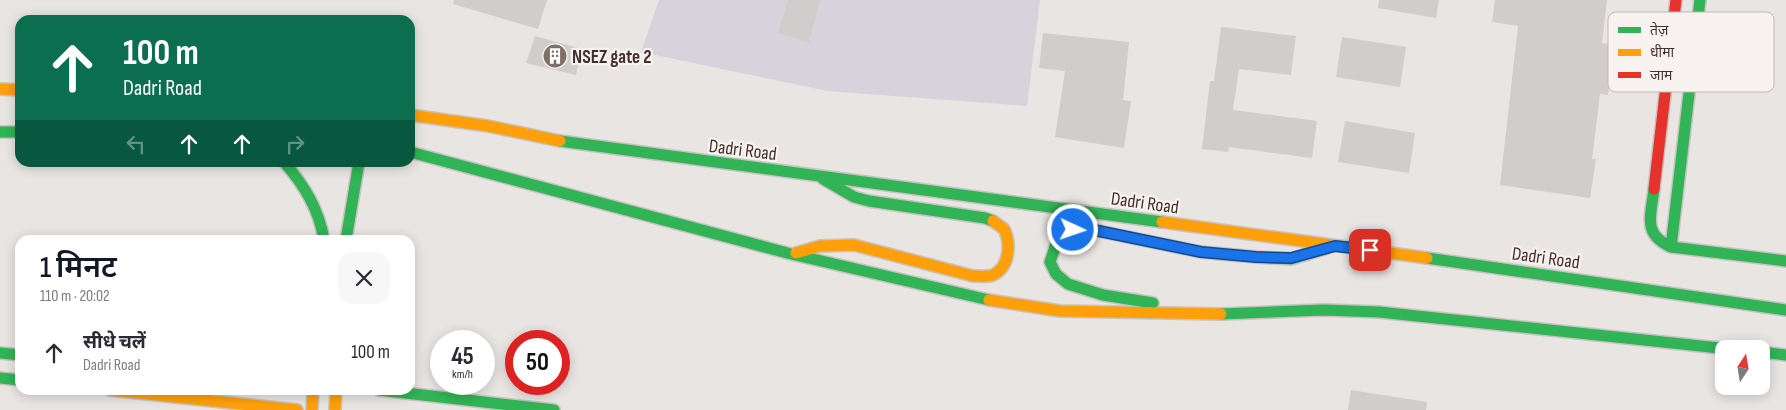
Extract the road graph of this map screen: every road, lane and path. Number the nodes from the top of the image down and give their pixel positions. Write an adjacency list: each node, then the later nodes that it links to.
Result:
1 (0, 89): 2 (main road)
2 (15, 90)
3 (1666, 92): 15 (main road)
4 (1689, 92): 15 (main road)
5 (415, 116): 11 (main road, Dadri Road)
6 (0, 132): 7 (main road)
7 (15, 132)
8 (415, 153): 16 (main road)
9 (288, 167): 12 (main road)
10 (358, 167): 13 (main road)
11 (814, 174): 14 (main road, Dadri Road); 16 (main road)
12 (323, 235)
13 (347, 235)
14 (1335, 246): 18 (main road, Dadri Road); 19 (main road)
15 (1671, 247): 17 (main road)
16 (791, 254): 19 (main road)
17 (1786, 261)
18 (1786, 310)
19 (1214, 314): 20 (main road)
20 (1715, 347)
21 (0, 353): 23 (main road)
22 (1770, 353): 24 (main road)
23 (15, 354)
24 (1786, 355)
25 (0, 378): 26 (main road)
26 (15, 380)
27 (415, 394): 34 (main road)
28 (156, 395): 31 (main road)
29 (313, 395): 32 (main road)
30 (336, 395): 33 (main road)
31 (296, 410)
32 (312, 410)
33 (335, 410)
34 (554, 410)

